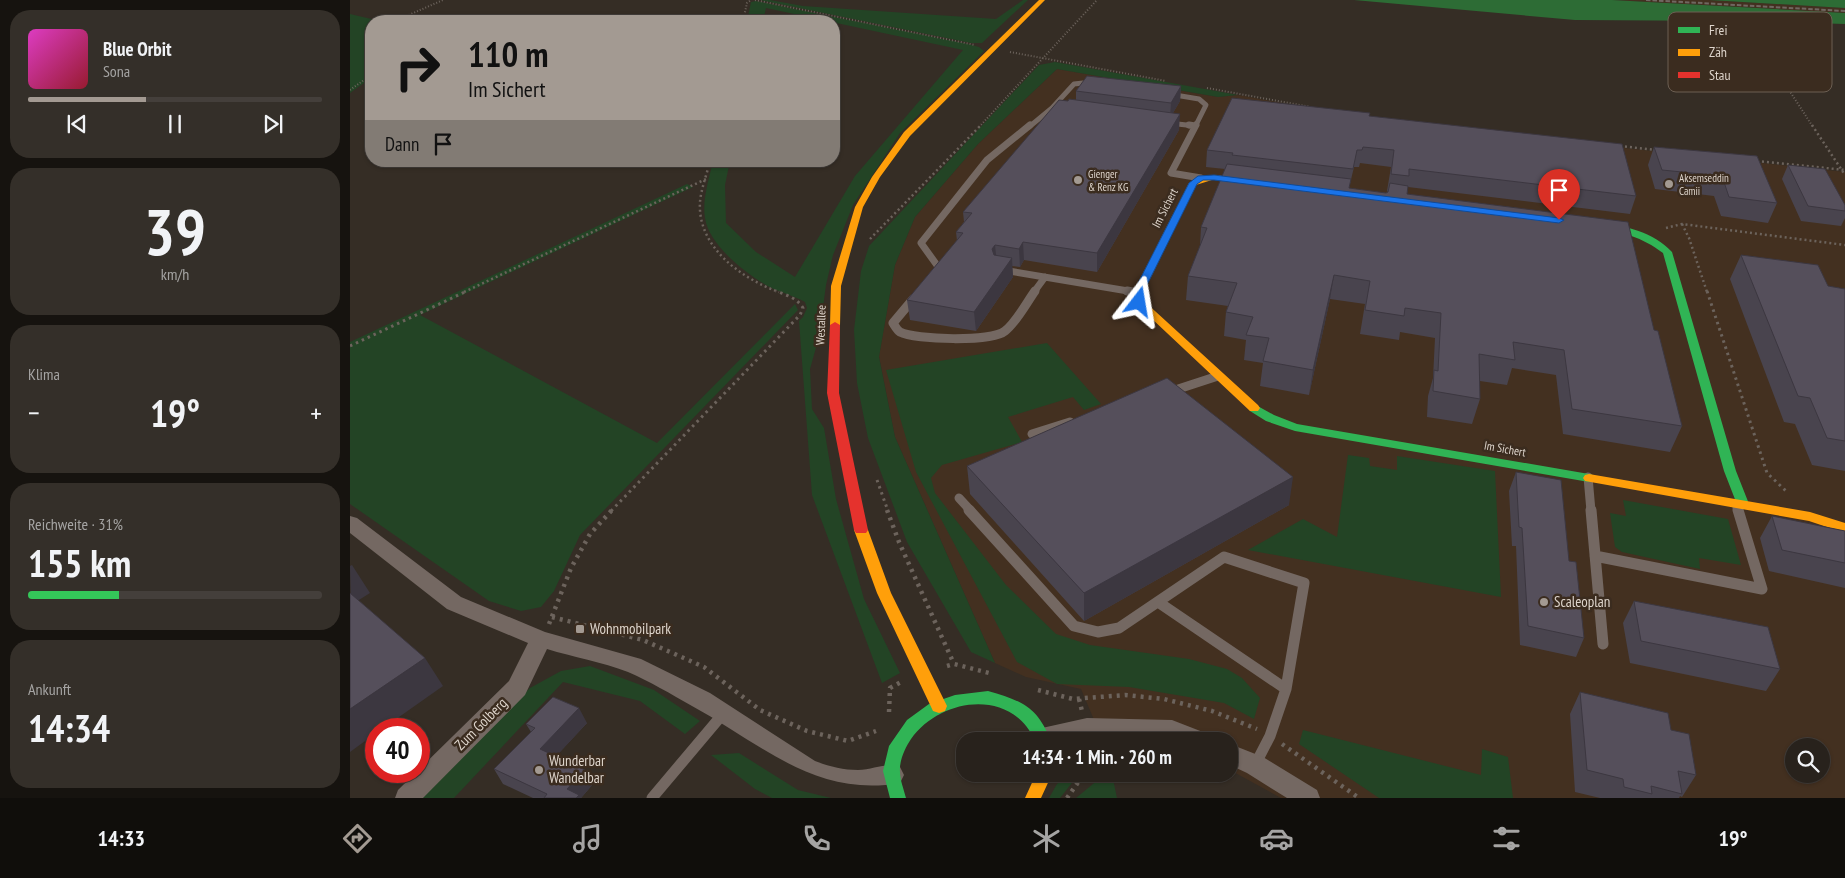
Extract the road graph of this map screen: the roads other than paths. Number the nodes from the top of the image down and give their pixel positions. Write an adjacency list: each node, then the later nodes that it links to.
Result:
1 (1042, 0): 30 (main road, Westallee)
2 (1098, 83): 4 (lane)
3 (1163, 93): 7 (lane)
4 (1052, 108): 5 (lane); 12 (lane)
5 (1061, 110)
6 (1167, 122): 7 (lane)
7 (1195, 126): 8 (lane)
8 (1201, 178): 9 (main road); 15 (main road, Im Sichert)
9 (1264, 183)
10 (1586, 224): 22 (main road)
11 (998, 269): 13 (lane)
12 (934, 275)
13 (1045, 277): 14 (lane); 15 (lane)
14 (922, 289)
15 (1138, 293): 16 (main road, Im Sichert)
16 (1218, 376): 17 (lane); 20 (main road, Im Sichert)
17 (1162, 393)
18 (1079, 419): 19 (lane)
19 (1032, 434)
20 (1588, 477): 22 (main road, Im Sichert); 25 (lane)
21 (959, 498): 26 (lane)
22 (1739, 504): 24 (main road, Im Sichert); 25 (lane)
23 (350, 523): 27 (street)
24 (1845, 528)
25 (1595, 556): 28 (lane)
26 (1158, 602): 29 (lane); 29 (lane)
27 (541, 639): 31 (street); 39 (street, Zum Golberg)
28 (1603, 644)
29 (1286, 689): 36 (lane)
30 (939, 706): 32 (main road); 37 (main road)
31 (722, 714): 37 (street); 40 (lane)
32 (1039, 732)
33 (1071, 732): 34 (street)
34 (1177, 732)
35 (1238, 757): 36 (street)
36 (1256, 765): 43 (street)
37 (892, 775): 41 (main road)
38 (1041, 782): 42 (main road)
39 (407, 798)
40 (652, 798)
41 (898, 798)
42 (1033, 798)
43 (1308, 798)

